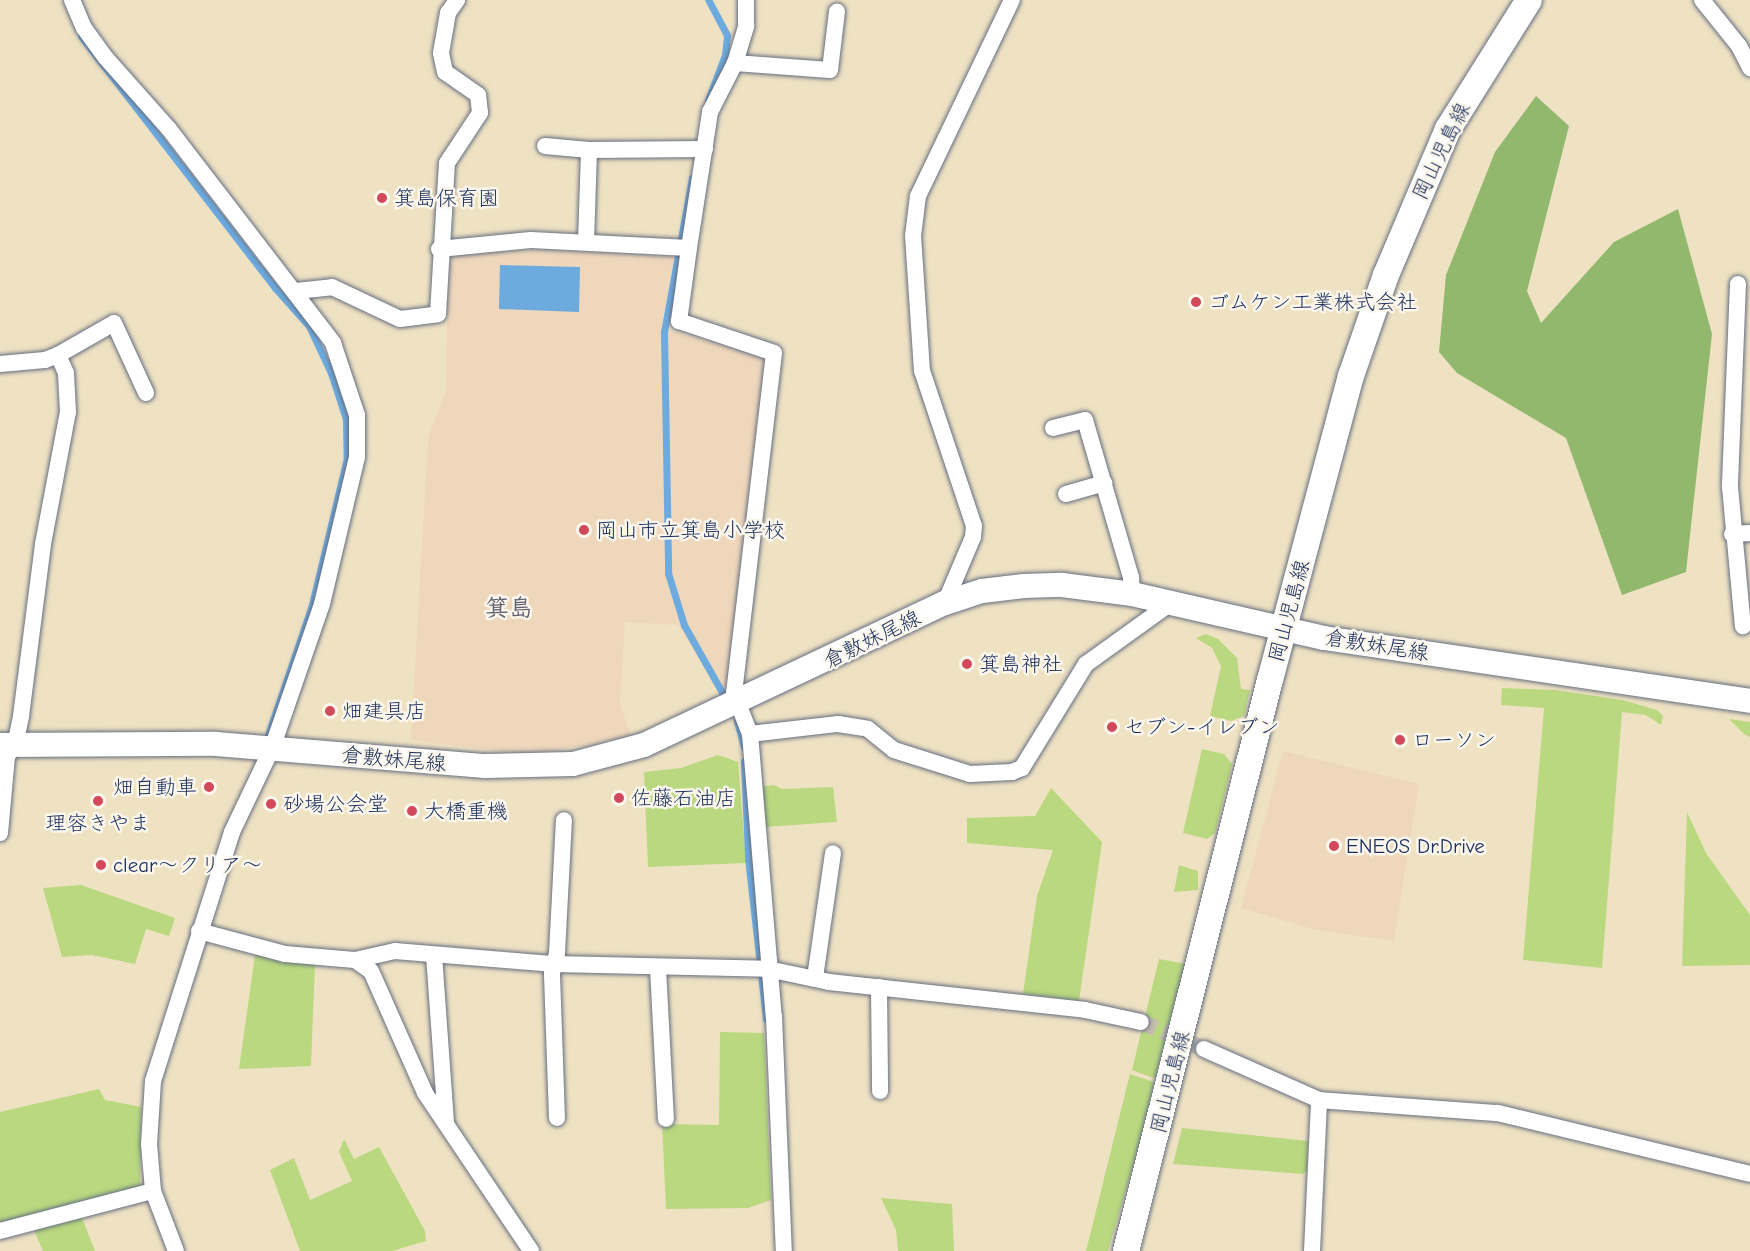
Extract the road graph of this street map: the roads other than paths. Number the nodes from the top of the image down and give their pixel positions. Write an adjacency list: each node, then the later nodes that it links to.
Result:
1 (72, 0): 17 (street)
2 (457, 0): 15 (street)
3 (746, 0): 8 (street)
4 (1012, 0): 27 (street)
5 (1529, 0): 30 (main road, 岡山児島線)
6 (1702, 0): 9 (street)
7 (837, 11): 8 (street)
8 (735, 63): 11 (street)
9 (1750, 66)
10 (545, 146): 12 (street)
11 (699, 149): 12 (street); 14 (street)
12 (589, 150): 13 (street)
13 (585, 242): 14 (street); 15 (street)
14 (681, 247): 32 (street)
15 (439, 249): 17 (street)
16 (1738, 284): 25 (street)
17 (296, 291): 35 (street)
18 (57, 356): 19 (street); 20 (street); 34 (street)
19 (0, 364)
20 (146, 393)
21 (1053, 428): 22 (street)
22 (1104, 483): 23 (street); 26 (street)
23 (1066, 494)
24 (1750, 533): 25 (street)
25 (1732, 534): 29 (street)
26 (1132, 594): 27 (main road, 倉敷妹尾線); 28 (main road, 倉敷妹尾線)
27 (945, 603): 32 (main road, 倉敷妹尾線)
28 (1171, 603): 30 (main road, 倉敷妹尾線); 33 (street)
29 (1743, 626)
30 (1284, 629): 31 (main road, 倉敷妹尾線); 60 (main road, 岡山児島線)
31 (1750, 701)
32 (738, 704): 33 (street); 35 (main road, 倉敷妹尾線)
33 (750, 734): 44 (street)
34 (7, 745): 35 (main road, 倉敷妹尾線); 37 (street)
35 (272, 748): 39 (street)
36 (564, 820): 42 (street)
37 (0, 833)
38 (833, 853): 45 (street)
39 (199, 931): 41 (street); 55 (street)
40 (434, 955): 41 (street); 42 (street); 53 (street)
41 (355, 960): 53 (street)
42 (554, 964): 43 (street); 51 (street)
43 (658, 968): 44 (street); 52 (street)
44 (762, 969): 45 (street); 59 (street)
45 (815, 978): 46 (street)
46 (879, 987): 47 (street); 49 (street)
47 (1141, 1022)
48 (1204, 1049): 50 (street)
49 (880, 1091)
50 (1319, 1100): 54 (street); 61 (street)
51 (556, 1118)
52 (666, 1119)
53 (447, 1124): 58 (street)
54 (1750, 1174)
55 (153, 1191): 56 (street); 57 (street)
56 (0, 1231)
57 (176, 1251)
58 (531, 1251)
59 (784, 1251)
60 (1126, 1251)
61 (1312, 1251)

